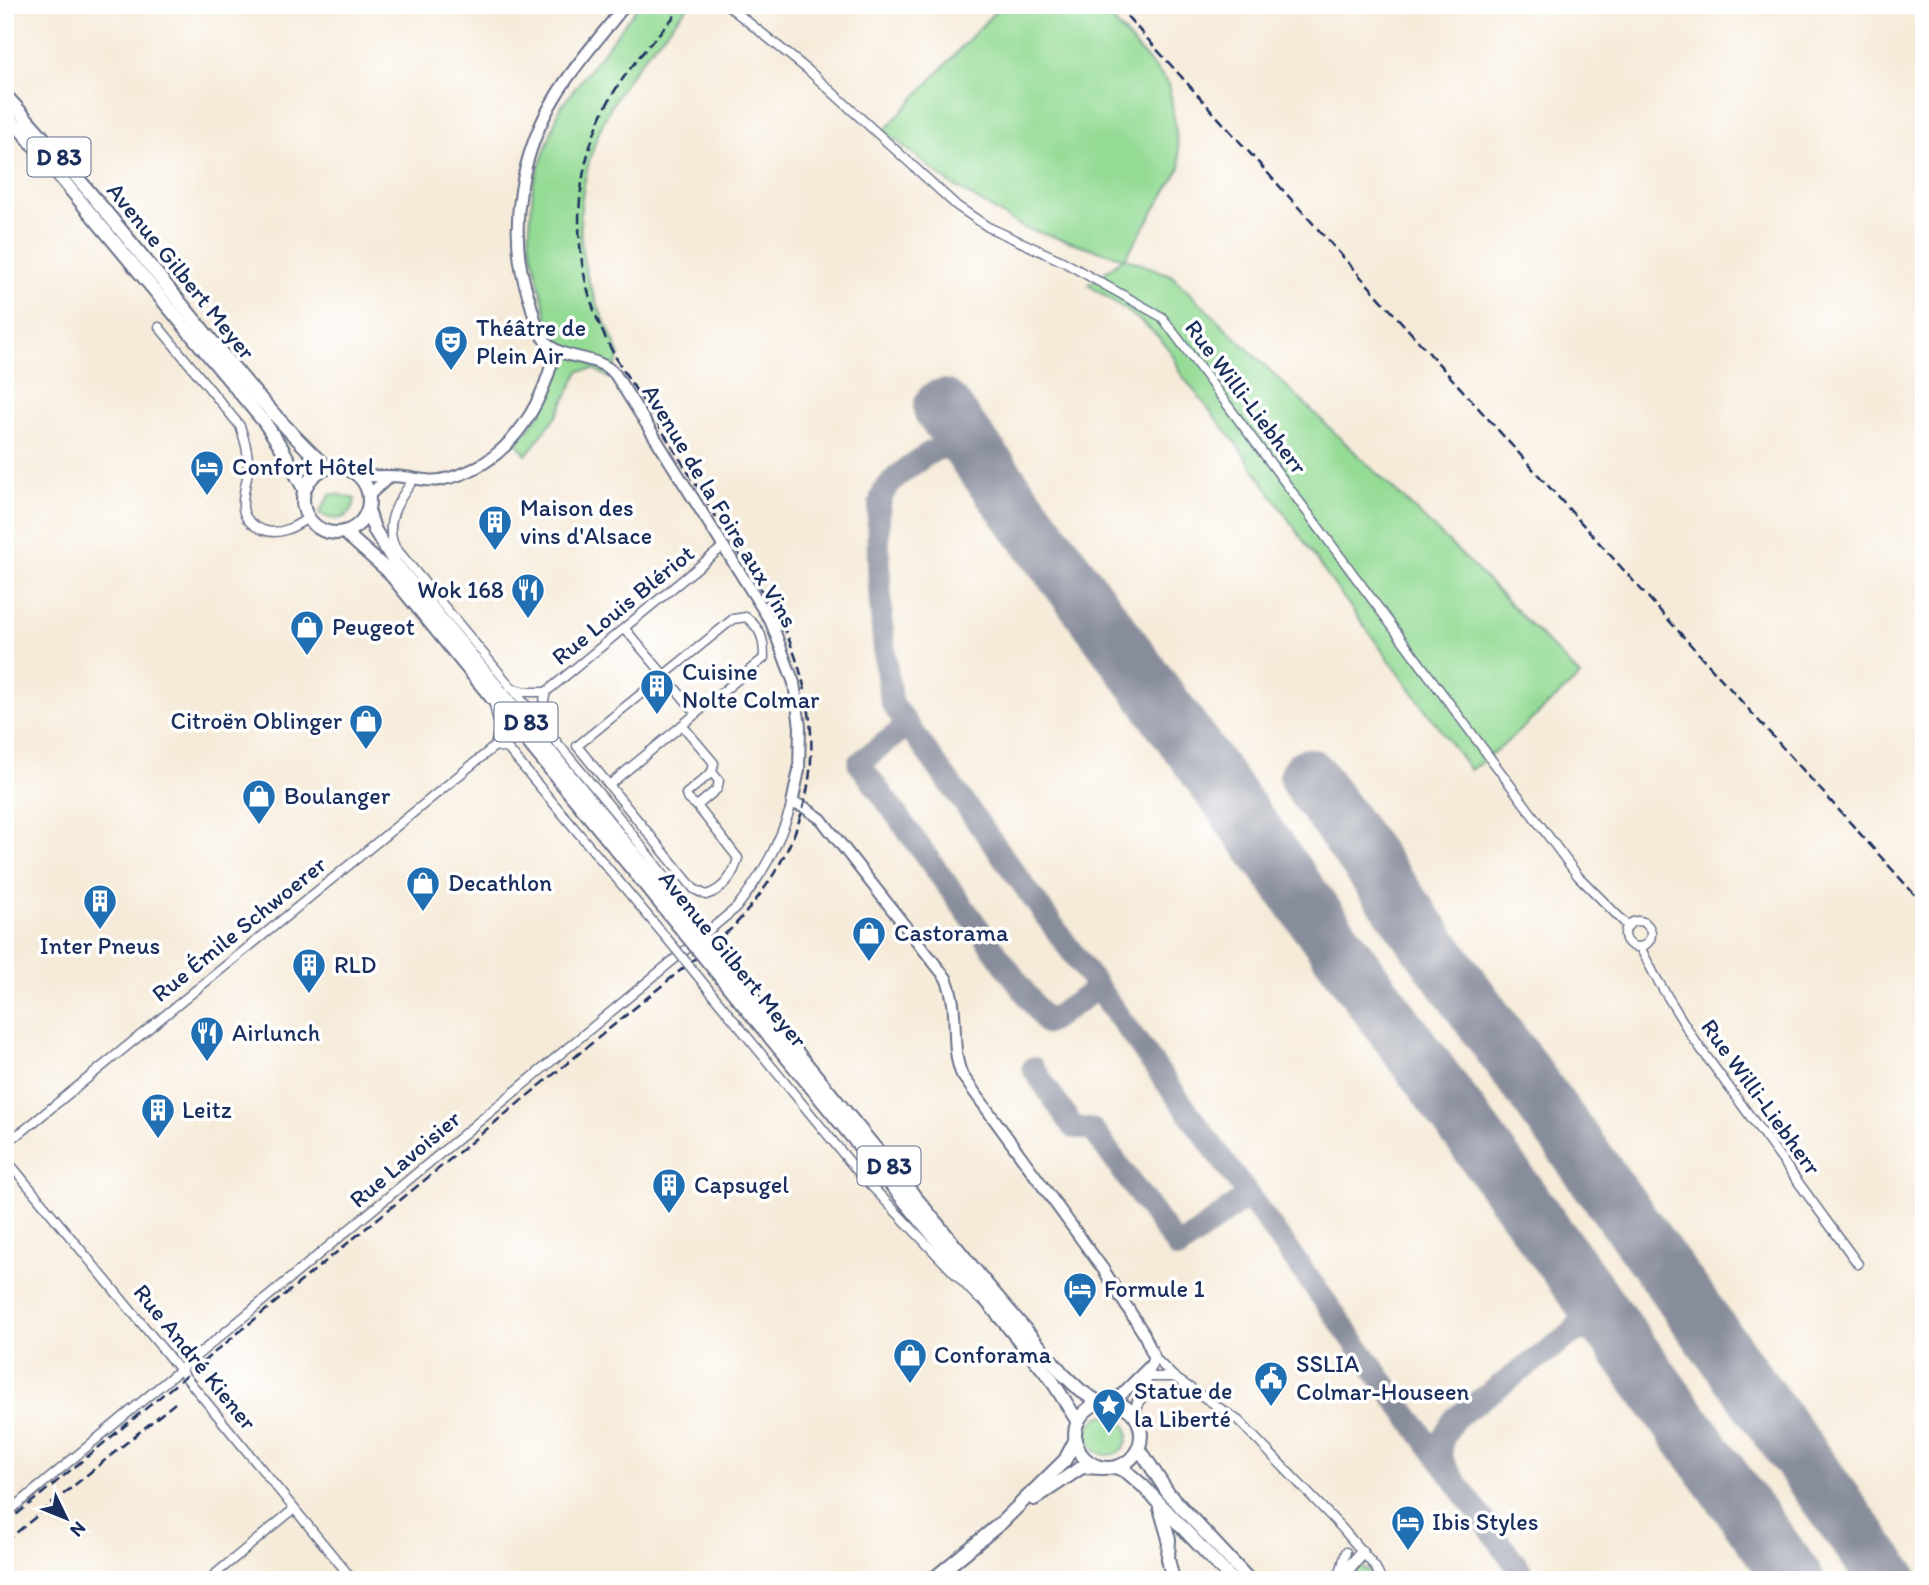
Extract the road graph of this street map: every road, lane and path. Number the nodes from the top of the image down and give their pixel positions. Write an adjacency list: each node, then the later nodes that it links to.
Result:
1 (625, 5): 7 (street)
2 (727, 5): 33 (street, Rue Willi-Liebherr)
3 (6, 99): 5 (main road, Avenue Gilbert Meyer / D 83); 8 (main road, Avenue Gilbert Meyer / D 83)
4 (5, 115): 5 (main road, Avenue Gilbert Meyer / D 83)
5 (21, 130): 12 (main road, Avenue Gilbert Meyer / D 83)
6 (159, 327): 15 (street)
7 (555, 350): 11 (street); 17 (street, Avenue de la Foire aux Vins)
8 (327, 468): 9 (main road, Avenue Gilbert Meyer); 12 (main road)
9 (359, 476): 10 (street); 13 (main road)
10 (388, 478): 11 (street); 13 (street)
11 (414, 479): 20 (street, Avenue Gilbert Meyer)
12 (304, 489): 15 (main road, Avenue Gilbert Meyer)
13 (369, 495): 14 (main road, Avenue Gilbert Meyer)
14 (368, 510): 16 (main road); 34 (main road, Avenue Gilbert Meyer / D 83)
15 (308, 518): 16 (main road, Avenue Gilbert Meyer)
16 (344, 532): 22 (main road, Avenue Gilbert Meyer / D 83)
17 (724, 546): 18 (street, Rue Louis Blériot); 30 (street, Avenue de la Foire aux Vins)
18 (625, 629): 19 (street); 21 (street, Rue Louis Blériot)
19 (664, 675): 23 (street); 23 (street); 29 (street)
20 (511, 688): 21 (street); 24 (street, Avenue Gilbert Meyer)
21 (545, 692): 24 (street)
22 (494, 701): 26 (street); 34 (main road, Avenue Gilbert Meyer / D 83)
23 (696, 713): 25 (street)
24 (542, 725): 28 (street, Avenue Gilbert Meyer)
25 (682, 725): 27 (street); 29 (street)
26 (495, 746): 37 (street, Rue Émile Schwoerer); 40 (street, bridge)
27 (712, 772): 31 (street); 31 (street)
28 (586, 778): 29 (street); 32 (street, Avenue Gilbert Meyer)
29 (609, 785): 31 (street); 32 (street)
30 (792, 803): 41 (street); 42 (street, Rue Lavoisier)
31 (697, 806)
32 (618, 816): 34 (street, Avenue Gilbert Meyer)
33 (1628, 926): 35 (street, Rue Willi-Liebherr); 35 (street, Rue Willi-Liebherr)
34 (691, 932): 36 (main road, Avenue Gilbert Meyer / D 83, bridge)
35 (1640, 947): 39 (street, Rue Willi-Liebherr)
36 (713, 960): 40 (main road, Avenue Gilbert Meyer / D 83); 46 (main road, Avenue Gilbert Meyer / D 83)
37 (6, 1140): 38 (street)
38 (6, 1159): 42 (street, Rue André Kiener)
39 (1858, 1264)
40 (998, 1316): 48 (main road, Avenue Gilbert Meyer / D 83)
41 (1152, 1361): 43 (street); 44 (street); 45 (street)
42 (181, 1371): 53 (street, Rue André Kiener); 54 (street, Rue Lavoisier)
43 (1148, 1377): 44 (street); 47 (street)
44 (1174, 1377): 57 (street)
45 (1114, 1402): 46 (main road); 47 (main road)
46 (1100, 1403): 48 (main road)
47 (1134, 1413): 50 (main road)
48 (1078, 1422): 49 (main road)
49 (1076, 1439): 51 (main road); 55 (main road)
50 (1139, 1448): 51 (main road); 63 (main road)
51 (1110, 1467): 52 (main road); 55 (main road)
52 (1158, 1501): 61 (main road); 62 (main road)
53 (295, 1509): 58 (street); 59 (street, Rue André Kiener)
54 (5, 1515)
55 (1002, 1522): 60 (main road)
56 (1346, 1552): 64 (street)
57 (1363, 1555): 64 (main road); 65 (street)
58 (208, 1580)
59 (354, 1580)
60 (932, 1580)
61 (1173, 1580)
62 (1232, 1580)
63 (1249, 1580)
64 (1340, 1580)
65 (1381, 1580)

